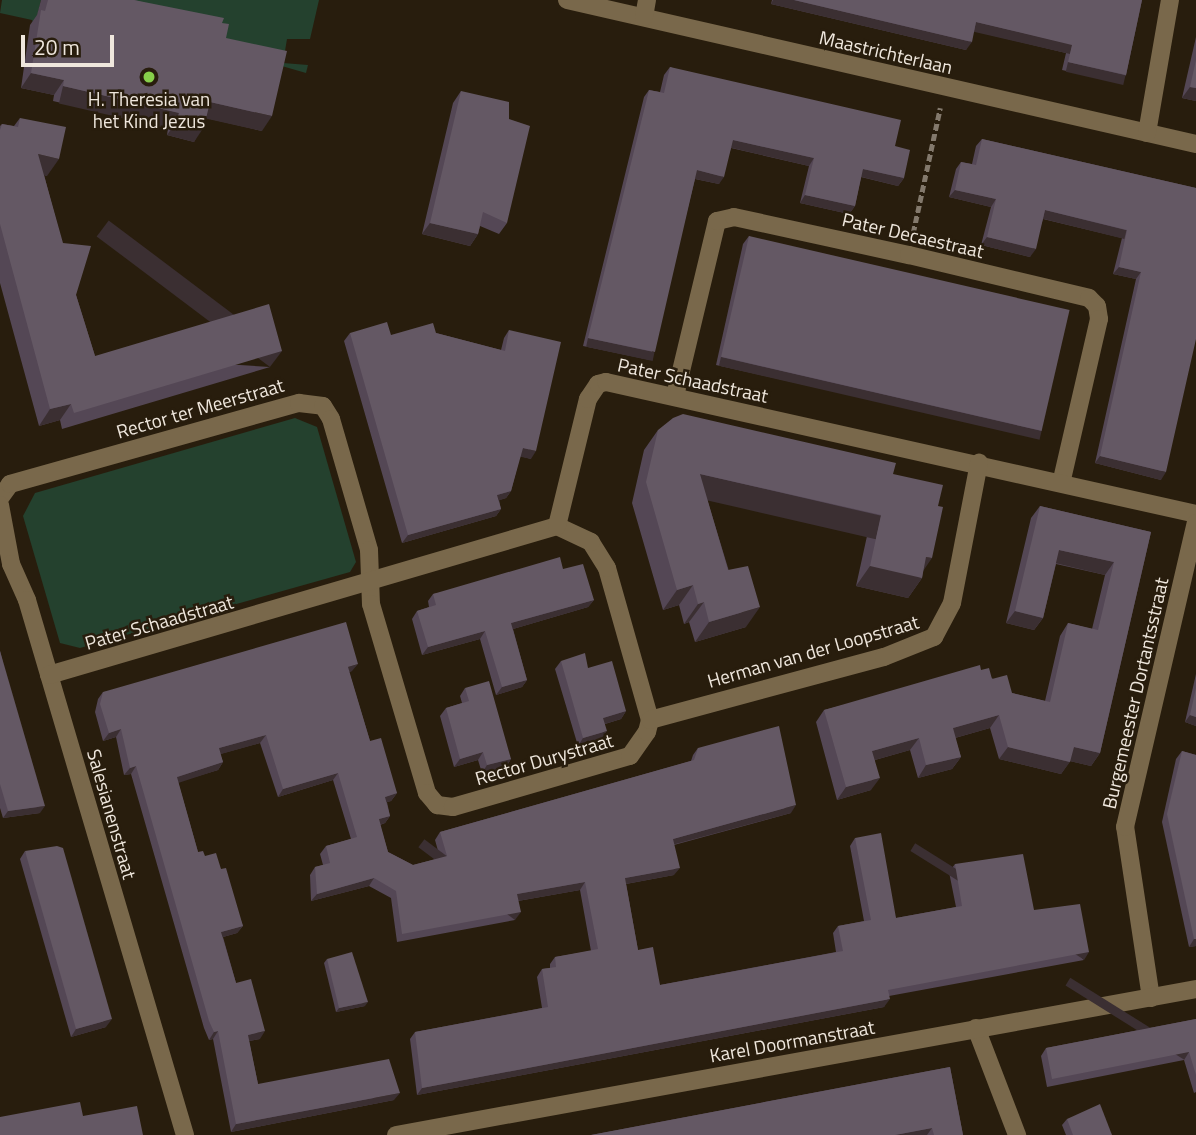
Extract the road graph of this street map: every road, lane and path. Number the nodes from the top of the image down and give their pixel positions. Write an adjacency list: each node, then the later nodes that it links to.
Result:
1 (567, 0): 3 (street, Maastrichterlaan)
2 (1170, 0): 5 (street)
3 (645, 9): 4 (street, Maastrichterlaan)
4 (945, 87): 5 (street, Maastrichterlaan); 7 (path)
5 (1147, 133): 6 (street, Maastrichterlaan)
6 (1196, 144)
7 (909, 255): 8 (street, Pater Decaestraat); 10 (street, Pater Decaestraat)
8 (675, 396): 9 (street, Pater Schaadstraat); 15 (street, Pater Schaadstraat)
9 (979, 463): 10 (street, Pater Schaadstraat); 18 (street, Herman van der Loopstraat)
10 (1061, 483): 13 (street, Pater Schaadstraat)
11 (0, 498): 16 (street, Rector ter Meerstraat)
12 (0, 505): 17 (street, Salesianenstraat)
13 (1196, 513)
14 (1196, 523): 20 (street, Burgemeester Dortantsstraat)
15 (557, 526): 16 (street, Pater Schaadstraat); 18 (street)
16 (371, 582): 17 (street, Pater Schaadstraat); 18 (street, Rector Durystraat)
17 (49, 676): 22 (street, Salesianenstraat)
18 (650, 720)
19 (1196, 989): 20 (street, Karel Doormanstraat)
20 (1151, 998): 21 (street, Karel Doormanstraat)
21 (976, 1028): 23 (street, Karel Doormanstraat); 24 (street)
22 (185, 1135)
23 (396, 1135)
24 (1017, 1135)

